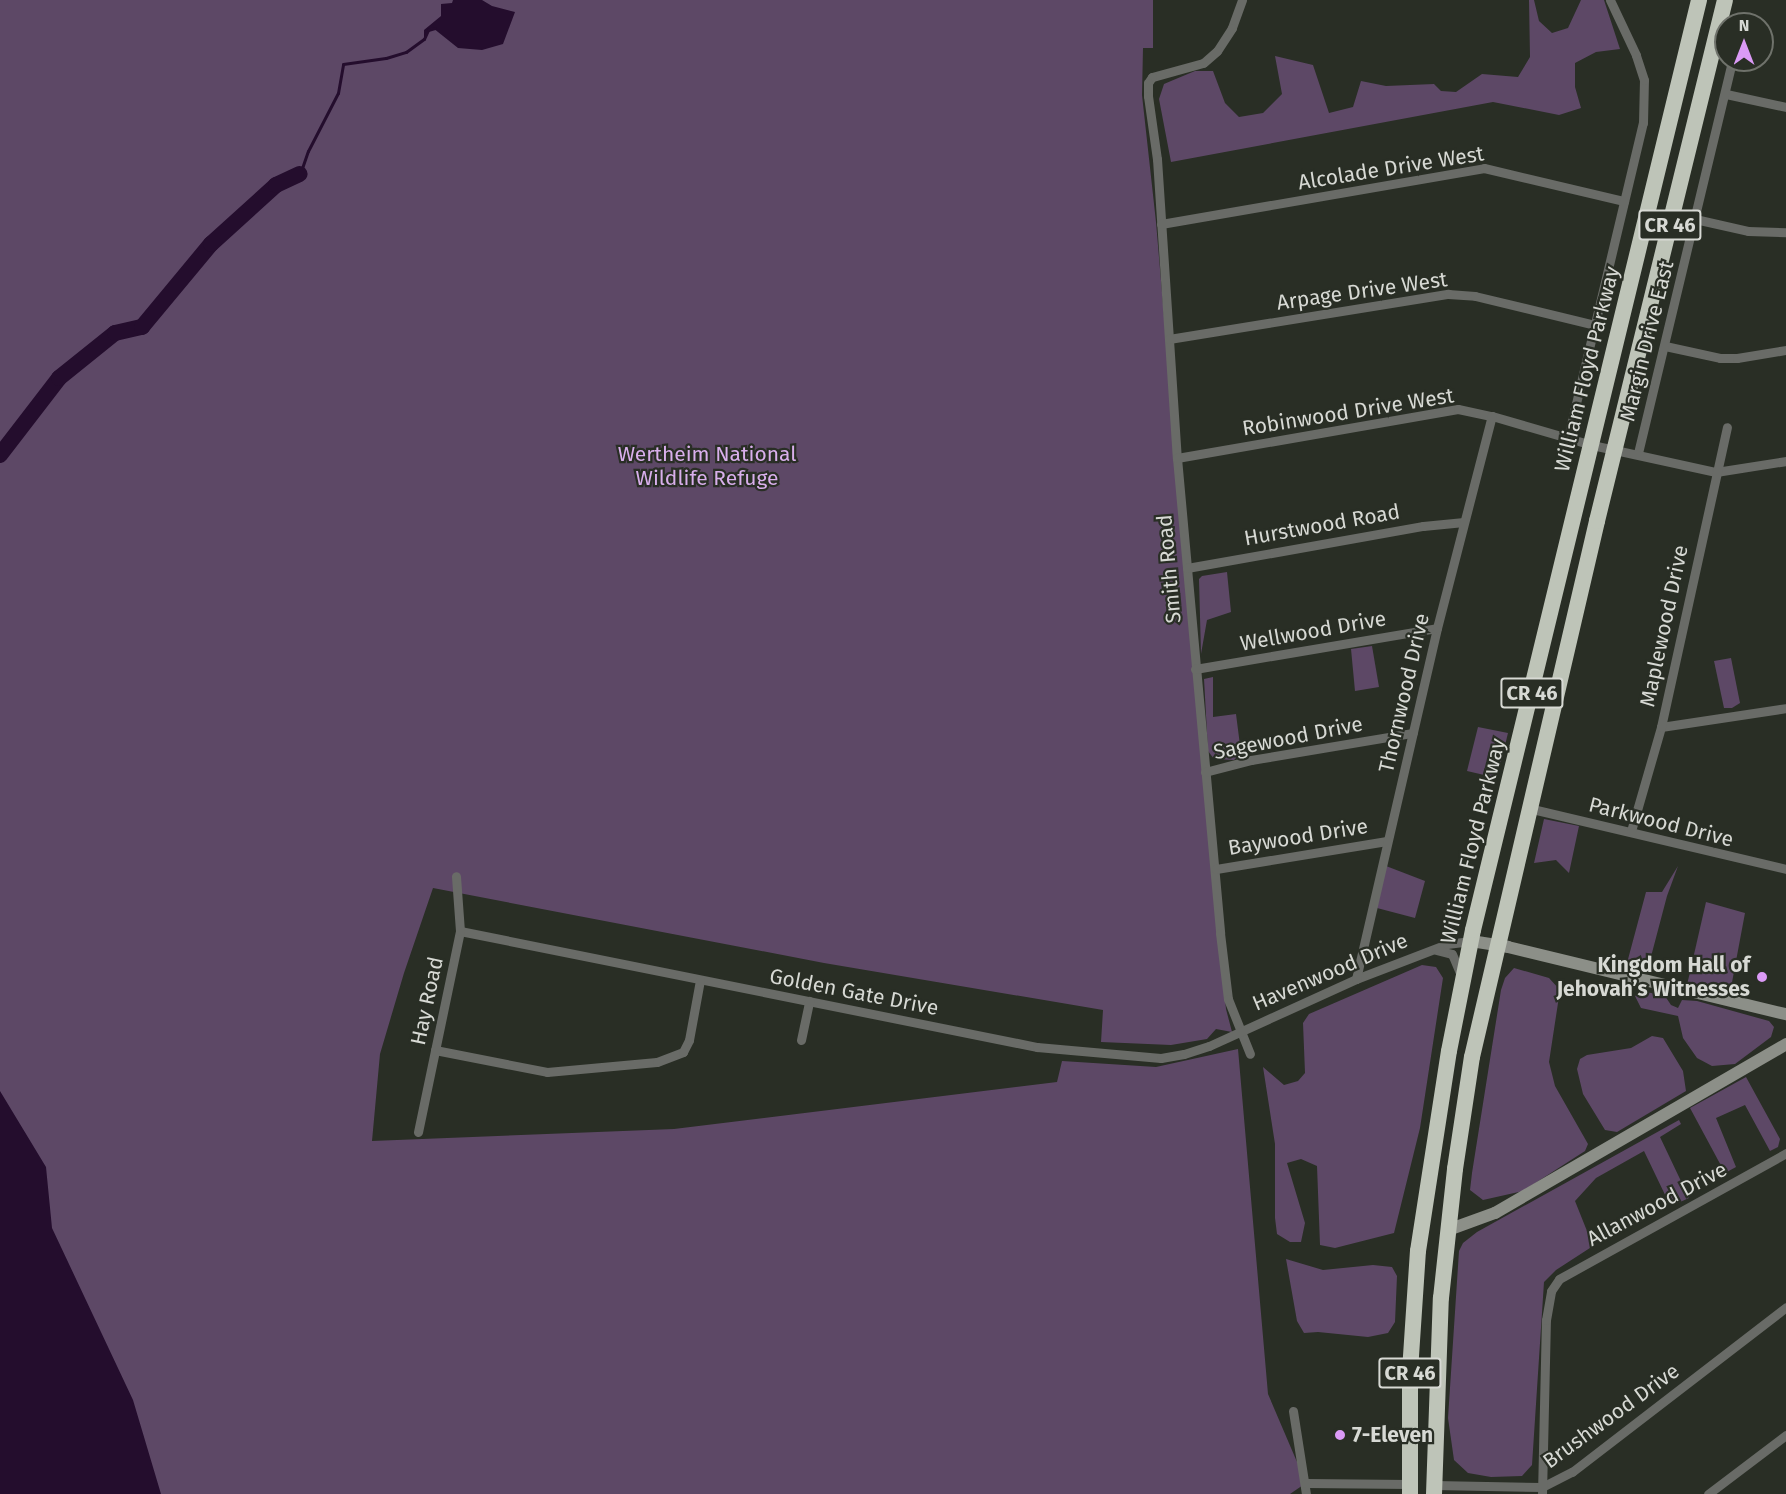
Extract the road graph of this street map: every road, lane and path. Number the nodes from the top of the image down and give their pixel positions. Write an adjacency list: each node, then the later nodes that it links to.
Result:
1 (1242, 0): 10 (street, Smith Road)
2 (1610, 0): 8 (street)
3 (1699, 0): 19 (highway, William Floyd Parkway / CR 46)
4 (1725, 0): 20 (highway, CR 46)
5 (1730, 72): 6 (street, Margin Drive East)
6 (1726, 94): 7 (street); 9 (street, Margin Drive East)
7 (1786, 107)
8 (1623, 201): 10 (street, Alcolade Drive West); 12 (street)
9 (1695, 219): 11 (street); 14 (street, Margin Drive East)
10 (1161, 224): 13 (street, Smith Road)
11 (1786, 232)
12 (1594, 325): 13 (street, Arpage Drive West); 18 (street)
13 (1169, 339): 22 (street, Smith Road)
14 (1665, 346): 15 (street); 21 (street, Margin Drive East)
15 (1786, 350)
16 (1492, 416): 18 (street, Robinwood Drive West); 22 (street, Robinwood Drive West); 25 (street, Thornwood Drive)
17 (1727, 426): 24 (street, Maplewood Drive)
18 (1568, 436): 19 (street, Robinwood Drive West)
19 (1592, 445): 20 (street, Robinwood Drive West); 40 (highway, William Floyd Parkway / CR 46)
20 (1616, 449): 21 (street, Robinwood Drive West); 33 (highway, CR 46)
21 (1638, 453): 24 (street, Robinwood Drive West)
22 (1177, 458): 26 (street, Smith Road)
23 (1786, 461): 24 (street)
24 (1716, 472): 30 (street, Maplewood Drive)
25 (1464, 522): 26 (street, Hurstwood Road); 27 (street, Thornwood Drive)
26 (1187, 568): 28 (street, Smith Road)
27 (1437, 628): 28 (street, Wellwood Drive); 31 (street, Thornwood Drive)
28 (1195, 669): 32 (street, Smith Road)
29 (1786, 708): 30 (street)
30 (1661, 727): 34 (street, Maplewood Drive)
31 (1413, 733): 32 (street, Sagewood Drive); 35 (street, Thornwood Drive)
32 (1205, 772): 36 (street, Smith Road)
33 (1528, 808): 34 (street, Parkwood Drive); 41 (highway, CR 46)
34 (1631, 831): 37 (street, Parkwood Drive)
35 (1387, 841): 36 (street, Baywood Drive); 43 (street, Thornwood Drive)
36 (1216, 869): 48 (street, Smith Road)
37 (1786, 869)
38 (456, 876): 39 (street, Hay Road)
39 (460, 931): 44 (street, Golden Gate Drive); 51 (street, Hay Road)
40 (1471, 941): 41 (street, Havenwood Drive); 42 (street, Havenwood Drive); 45 (highway, William Floyd Parkway / CR 46)
41 (1496, 945): 47 (street, Havenwood Drive); 55 (highway, CR 46)
42 (1430, 950): 43 (street, Havenwood Drive); 45 (street)
43 (1356, 979): 48 (street, Havenwood Drive)
44 (700, 980): 46 (street, Golden Gate Drive); 51 (street)
45 (1462, 984): 60 (highway, William Floyd Parkway / CR 46)
46 (809, 1001): 48 (street, Golden Gate Drive); 49 (street)
47 (1786, 1014)
48 (1240, 1032): 52 (street, Smith Road)
49 (801, 1040)
50 (1784, 1044): 55 (street)
51 (435, 1050): 53 (street, Hay Road)
52 (1250, 1054)
53 (418, 1132)
54 (1786, 1154): 62 (street, Allanwood Drive)
55 (1448, 1230): 61 (highway, CR 46)
56 (1786, 1307): 62 (street, Brushwood Drive)
57 (1293, 1410): 59 (street)
58 (1786, 1435): 64 (street)
59 (1306, 1483): 60 (street); 63 (street)
60 (1410, 1489)
61 (1434, 1489): 62 (street, Brushwood Drive)
62 (1542, 1490)
63 (1306, 1494)
64 (1708, 1494)

